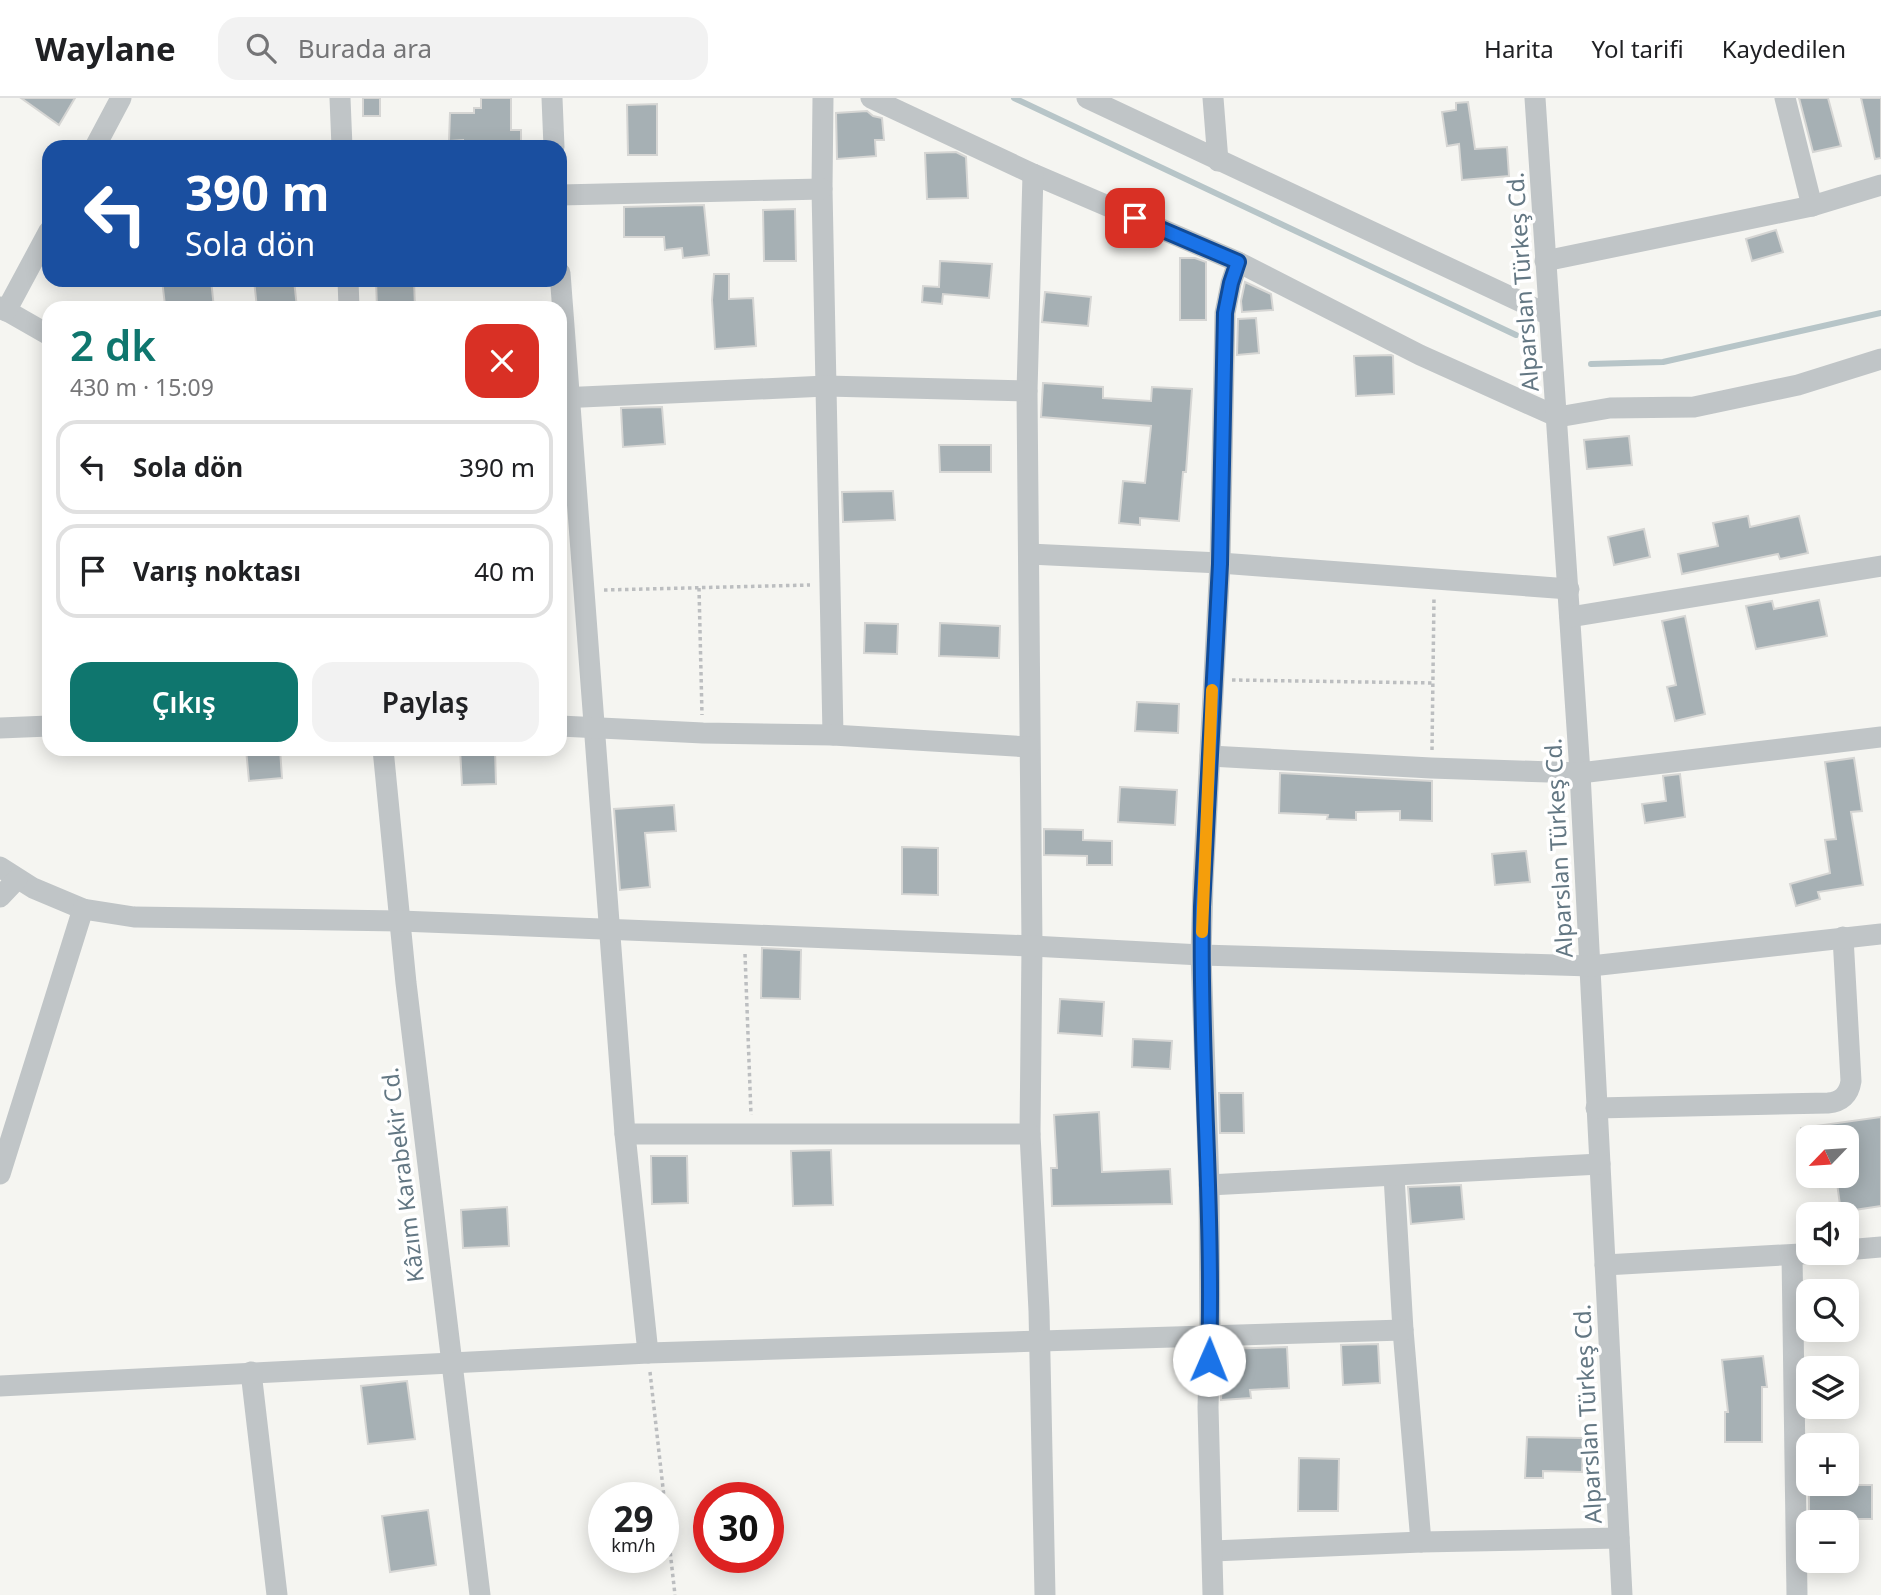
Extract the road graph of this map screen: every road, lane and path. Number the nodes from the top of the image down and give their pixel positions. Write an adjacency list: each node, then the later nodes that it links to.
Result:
1 (121, 98): 10 (street)
2 (340, 98): 11 (street)
3 (552, 98): 12 (street)
4 (823, 98): 16 (street)
5 (871, 98): 14 (street)
6 (1087, 98): 13 (street)
7 (1213, 98): 13 (street)
8 (1535, 98): 20 (street, Alparslan Türkeş Cd.)
9 (1786, 98): 18 (street)
10 (99, 140)
11 (342, 140)
12 (554, 140)
13 (1218, 161): 23 (street)
14 (1032, 174): 21 (street); 27 (street)
15 (1881, 185): 18 (street)
16 (822, 188): 17 (street); 26 (street)
17 (567, 195)
18 (1812, 205): 20 (street)
19 (42, 243): 22 (street)
20 (1545, 261): 23 (street, Alparslan Türkeş Cd.)
21 (1238, 262): 29 (street); 32 (street)
22 (3, 309): 24 (street)
23 (1549, 315): 29 (street, Alparslan Türkeş Cd.)
24 (42, 331)
25 (1881, 359): 29 (street)
26 (825, 386): 27 (street); 28 (street); 35 (street)
27 (1027, 391): 31 (street)
28 (567, 398)
29 (1558, 417): 37 (street, Alparslan Türkeş Cd.)
30 (567, 428): 38 (street)
31 (1028, 554): 32 (street); 49 (street)
32 (1220, 564): 34 (street); 40 (street)
33 (1881, 566): 39 (street)
34 (1434, 580): 37 (street); 41 (path)
35 (829, 585): 36 (path); 47 (street)
36 (699, 588): 38 (path); 46 (path)
37 (1569, 589): 39 (street, Alparslan Türkeş Cd.)
38 (583, 591): 45 (street)
39 (1570, 617): 53 (street, Alparslan Türkeş Cd.)
40 (1212, 680): 41 (path); 50 (street)
41 (1433, 683): 52 (path)
42 (42, 726): 44 (street)
43 (567, 727): 45 (street)
44 (0, 728)
45 (594, 729): 46 (street); 58 (street)
46 (703, 733): 47 (street)
47 (833, 735): 49 (street)
48 (1881, 737): 53 (street)
49 (1029, 747): 62 (street)
50 (1210, 755): 52 (street); 63 (street)
51 (384, 756): 57 (street, Kâzım Karabekir Cd.)
52 (1431, 768): 53 (street)
53 (1580, 773): 64 (street, Alparslan Türkeş Cd.)
54 (8, 873): 55 (street); 56 (street)
55 (0, 897)
56 (83, 909): 57 (street); 70 (street)
57 (400, 921): 58 (street); 82 (street, Kâzım Karabekir Cd.)
58 (609, 928): 60 (street); 66 (street)
59 (1881, 933): 61 (street)
60 (744, 936): 62 (street); 67 (path)
61 (1843, 937): 64 (street); 65 (street)
62 (1032, 946): 63 (street); 68 (street)
63 (1201, 955): 64 (street); 72 (street)
64 (1591, 966): 65 (street, Alparslan Türkeş Cd.)
65 (1596, 1108): 69 (street, Alparslan Türkeş Cd.)
66 (625, 1134): 67 (street); 81 (street)
67 (751, 1134): 68 (street)
68 (1030, 1134): 80 (street)
69 (1600, 1164): 71 (street); 77 (street, Alparslan Türkeş Cd.)
70 (0, 1174)
71 (1394, 1176): 72 (street); 78 (street)
72 (1209, 1185): 79 (street)
73 (1881, 1247): 74 (street)
74 (1859, 1249)
75 (1792, 1255): 76 (street); 77 (street); 94 (street)
76 (1796, 1255)
77 (1605, 1265): 85 (street, Alparslan Türkeş Cd.)
78 (1403, 1330): 79 (street); 86 (street)
79 (1210, 1336): 80 (street); 87 (street)
80 (1039, 1340): 81 (street); 91 (street)
81 (648, 1353): 82 (street); 90 (path)
82 (451, 1364): 83 (street); 89 (street, Kâzım Karabekir Cd.)
83 (251, 1373): 84 (street); 88 (street)
84 (0, 1386)
85 (1619, 1538): 86 (street); 93 (street, Alparslan Türkeş Cd.)
86 (1421, 1542): 87 (street)
87 (1213, 1551): 92 (street)
88 (277, 1595)
89 (480, 1595)
90 (675, 1595)
91 (1045, 1595)
92 (1213, 1595)
93 (1622, 1595)
94 (1797, 1595)

